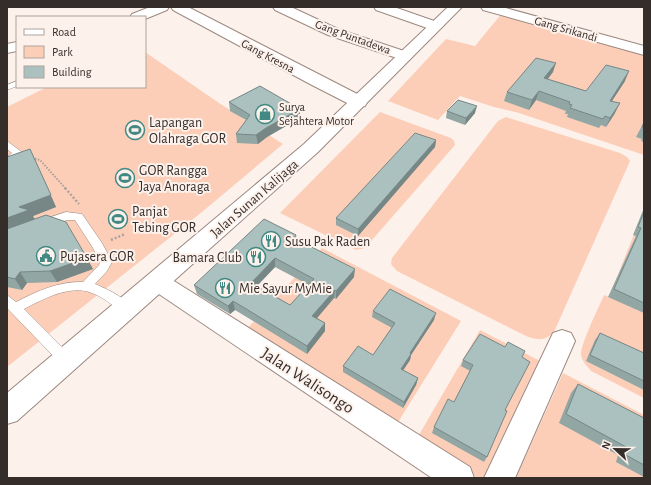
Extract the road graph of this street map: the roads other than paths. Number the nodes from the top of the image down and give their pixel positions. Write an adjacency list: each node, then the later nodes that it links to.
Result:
1 (162, 7): 7 (street)
2 (178, 7): 13 (street, Gang Kresna)
3 (280, 7): 10 (street, Gang Puntadewa)
4 (381, 7): 8 (street)
5 (455, 7): 8 (street, Jalan Sunan Kalijaga)
6 (488, 7): 9 (street, Gang Srikandi)
7 (140, 16)
8 (435, 26): 10 (street, Jalan Sunan Kalijaga)
9 (644, 51)
10 (405, 56): 13 (street, Jalan Sunan Kalijaga)
11 (16, 84): 12 (lane)
12 (7, 88)
13 (360, 102): 17 (street, Jalan Sunan Kalijaga)
14 (7, 144): 15 (lane)
15 (11, 159)
16 (34, 228): 18 (lane)
17 (158, 282): 20 (street, Jalan Sunan Kalijaga); 24 (street, Jalan Walisongo)
18 (86, 287): 19 (lane); 20 (lane)
19 (11, 304): 22 (lane)
20 (126, 308): 22 (street, Jalan Sunan Kalijaga)
21 (562, 341): 25 (street)
22 (66, 360): 23 (street, Jalan Sunan Kalijaga)
23 (7, 411)
24 (459, 478)
25 (499, 478)

